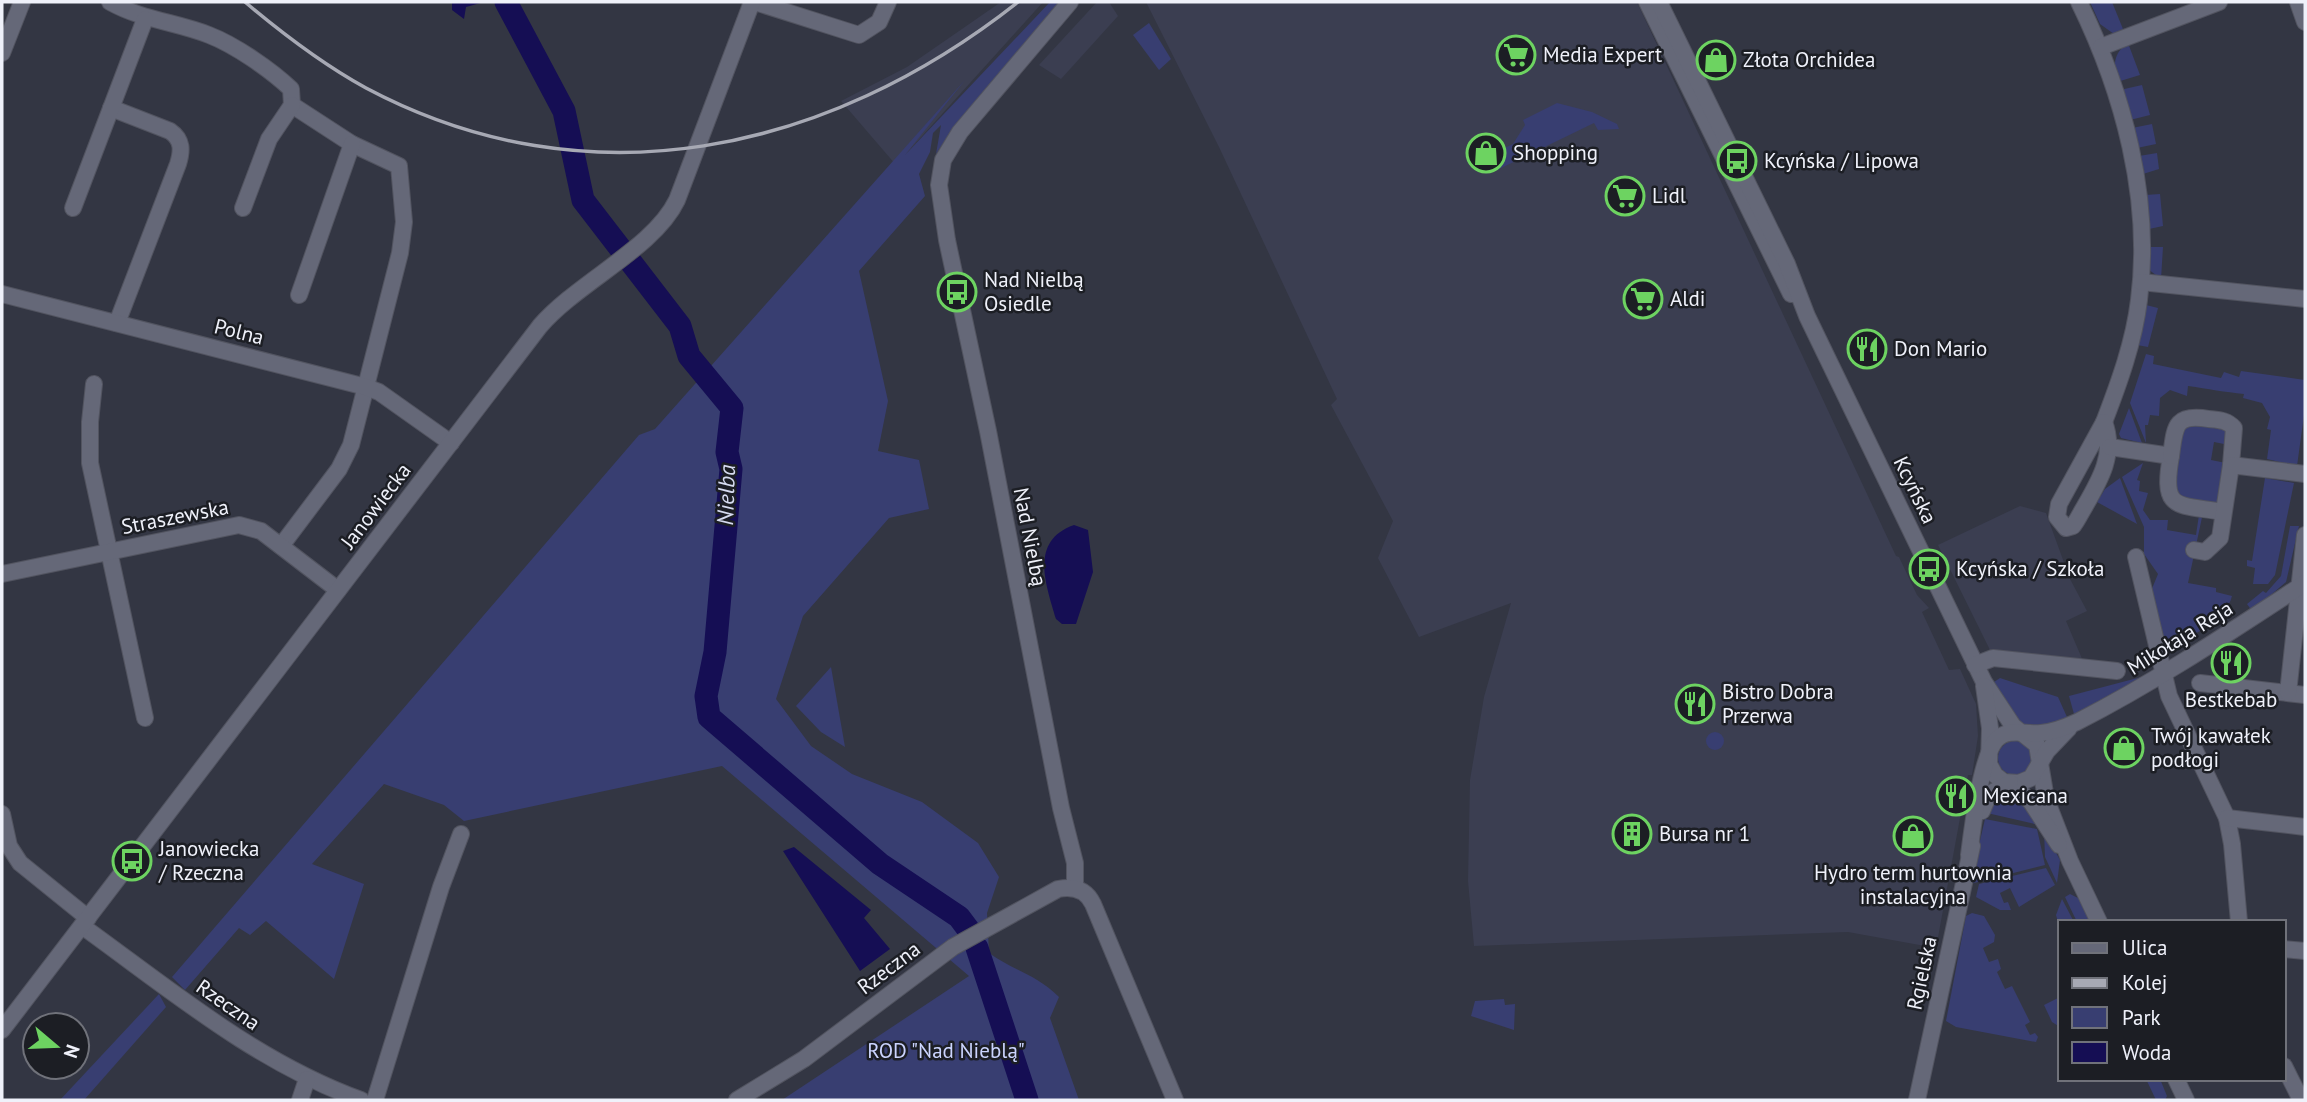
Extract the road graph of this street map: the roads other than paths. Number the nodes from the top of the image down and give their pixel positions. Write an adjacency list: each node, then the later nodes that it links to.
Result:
1 (22, 2): 14 (street)
2 (110, 2): 11 (street)
3 (754, 2): 4 (street); 29 (street, Janowiecka)
4 (888, 2)
5 (1070, 2): 62 (street, Nad Nielbą)
6 (1647, 2): 24 (street, Kcyńska)
7 (1659, 2): 24 (street, Kcyńska)
8 (2079, 2): 13 (street)
9 (2218, 2): 13 (street)
10 (2298, 2): 12 (street)
11 (145, 19): 15 (street); 16 (street)
12 (2305, 22)
13 (2101, 47): 20 (street)
14 (2, 53)
15 (292, 105): 17 (street); 19 (street)
16 (111, 108): 18 (street); 25 (street)
17 (352, 144): 22 (street); 27 (street)
18 (73, 208)
19 (243, 208)
20 (2141, 282): 23 (street); 28 (street)
21 (2, 294): 25 (street, Polna)
22 (299, 295)
23 (2305, 299)
24 (1807, 316): 43 (street, Kcyńska)
25 (117, 323): 27 (street, Polna)
26 (94, 384): 38 (street)
27 (366, 387): 29 (street, Polna); 36 (street)
28 (2104, 422): 30 (street); 30 (street)
29 (451, 443): 42 (street, Janowiecka)
30 (2109, 447): 31 (street)
31 (2171, 456): 32 (street); 34 (street)
32 (2231, 464): 33 (street); 34 (street)
33 (2305, 474)
34 (2223, 512): 37 (street)
35 (2305, 535): 41 (street)
36 (281, 546): 38 (street, Straszewska); 42 (street, Straszewska)
37 (2194, 550)
38 (110, 552): 40 (street, Straszewska); 50 (street)
39 (2136, 557): 45 (street)
40 (2, 574)
41 (2302, 584): 45 (street, Mikołaja Reja); 48 (street)
42 (338, 590): 65 (street, Janowiecka)
43 (1975, 665): 44 (street); 46 (street, Kcyńska)
44 (2118, 671)
45 (2165, 674): 51 (street, Mikołaja Reja); 57 (street)
46 (1984, 682): 52 (street, Kcyńska); 53 (street, Kcyńska)
47 (2200, 682): 48 (street)
48 (2288, 693): 49 (street)
49 (2305, 695)
50 (145, 718)
51 (2073, 723): 52 (street, Mikołaja Reja); 54 (street, Mikołaja Reja)
52 (2024, 734): 53 (street); 54 (street)
53 (1989, 755): 55 (street); 60 (street, Rgielska)
54 (2040, 762): 55 (street); 61 (street)
55 (2011, 784): 60 (street, Rgielska); 61 (street)
56 (2, 814): 65 (street, Rzeczna)
57 (2227, 818): 58 (street); 64 (street)
58 (2305, 827)
59 (461, 834): 75 (street)
60 (1969, 855): 78 (street, Rgielska)
61 (2070, 862): 63 (street)
62 (1075, 888): 76 (street, Rzeczna); 77 (street)
63 (2098, 920)
64 (2239, 920)
65 (85, 922): 68 (street, Janowiecka); 70 (street, Rzeczna)
66 (2286, 949): 67 (street)
67 (2305, 951)
68 (2, 1030)
69 (2286, 1070): 72 (street)
70 (307, 1079): 73 (street); 74 (street, Rzeczna)
71 (2177, 1081): 79 (street)
72 (2299, 1097)
73 (300, 1100)
74 (361, 1100)
75 (375, 1100)
76 (737, 1100)
77 (1175, 1100)
78 (1917, 1100)
79 (2186, 1100)

